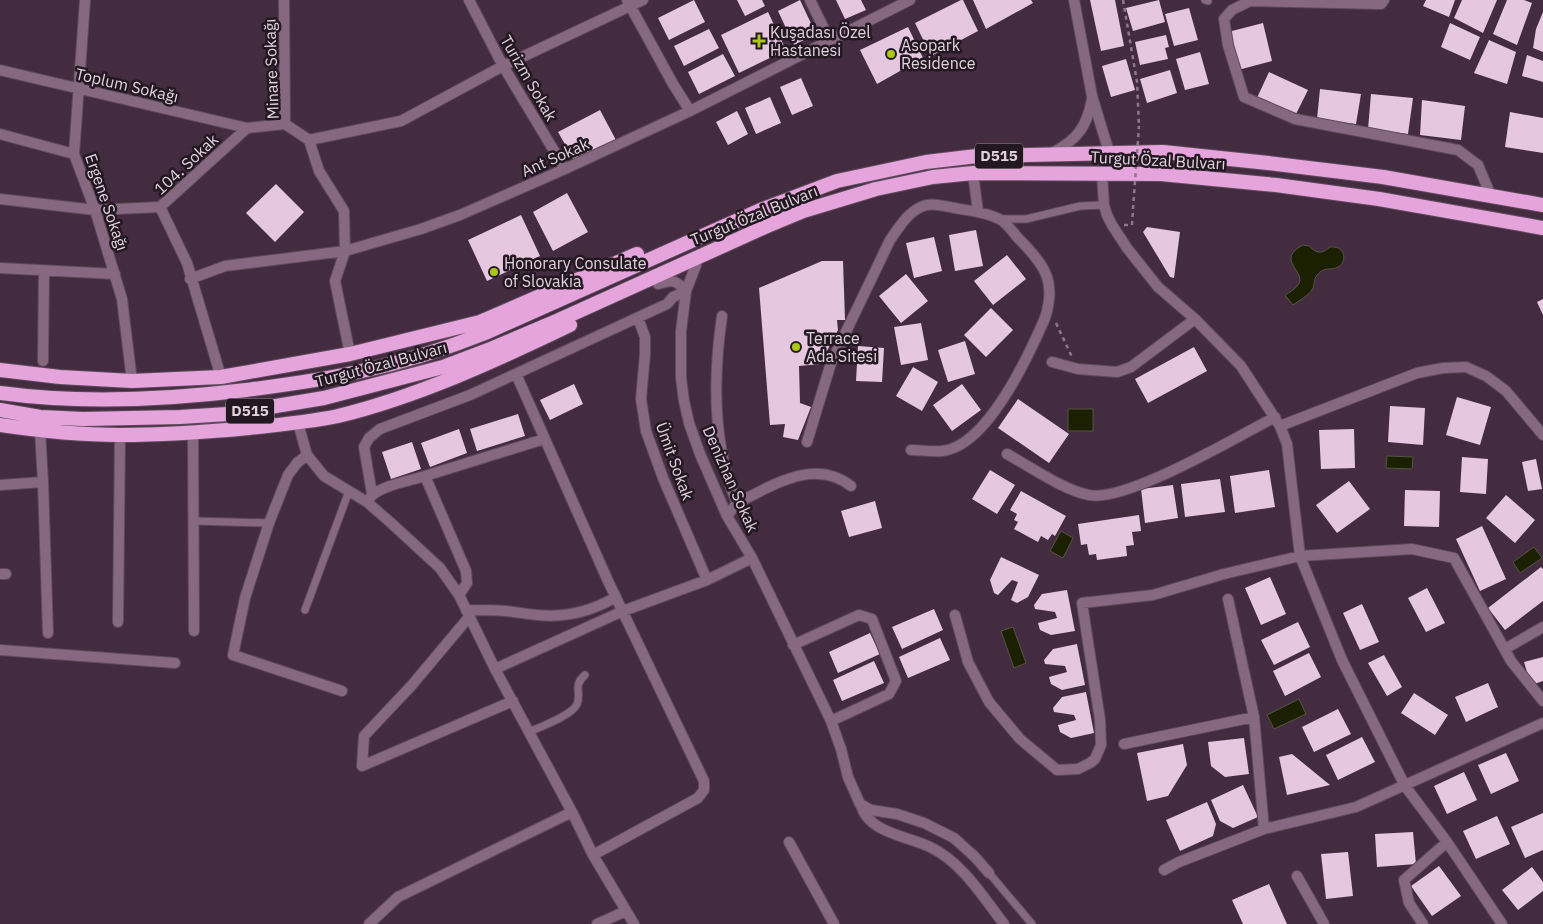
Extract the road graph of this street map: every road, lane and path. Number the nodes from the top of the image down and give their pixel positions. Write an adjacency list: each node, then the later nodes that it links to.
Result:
1 (85, 0): 14 (street, Ergene Sokağı)
2 (284, 0): 17 (street, Minare Sokağı)
3 (469, 0): 12 (street, Turizm Sokak)
4 (643, 0): 10 (street)
5 (810, 0): 11 (street)
6 (910, 0): 11 (street, Ant Sokak)
7 (1074, 0): 15 (street)
8 (1123, 0): 36 (path, bridge)
9 (1384, 0): 28 (street)
10 (629, 3): 12 (street); 16 (street)
11 (830, 41): 16 (street, Ant Sokak)
12 (504, 66): 20 (street); 24 (street, Turizm Sokak)
13 (0, 70): 14 (street, Toplum Sokağı)
14 (80, 89): 18 (street, Toplum Sokağı); 22 (street, Ergene Sokağı)
15 (1092, 96): 21 (street); 23 (street)
16 (690, 111): 24 (street, Ant Sokak)
17 (285, 124): 18 (street); 20 (street, Minare Sokağı)
18 (247, 128): 32 (street, 104. Sokak)
19 (0, 134): 22 (street)
20 (309, 140): 39 (street)
21 (1109, 152): 23 (highway, Turgut Özal Bulvarı / D515); 28 (highway, Turgut Özal Bulvarı / D515)
22 (74, 154): 33 (street, Ergene Sokağı)
23 (1051, 154): 27 (highway, Turgut Özal Bulvarı / D515)
24 (565, 169): 39 (street, Ant Sokak)
25 (973, 173): 26 (highway, Turgut Özal Bulvarı / D515); 34 (street); 37 (highway, Turgut Özal Bulvarı / D515)
26 (1102, 174): 30 (street); 38 (highway, Turgut Özal Bulvarı / D515)
27 (837, 181): 51 (highway); 59 (highway, Turgut Özal Bulvarı / D515)
28 (1491, 196): 31 (highway, Turgut Özal Bulvarı / D515)
29 (0, 200): 33 (street)
30 (1104, 205): 35 (lane); 36 (street)
31 (1543, 205)
32 (160, 207): 33 (street); 44 (street, 104. Sokak)
33 (95, 210): 43 (street, Ergene Sokağı)
34 (978, 212): 35 (street); 69 (street)
35 (1000, 219): 47 (street)
36 (1112, 225): 50 (street)
37 (767, 226): 40 (highway); 60 (highway, Turgut Özal Bulvarı / D515)
38 (1543, 228)
39 (345, 251): 44 (street, Ant Sokak); 51 (street)
40 (696, 265): 45 (highway); 46 (street, Denizhan Sokak)
41 (0, 268): 42 (street)
42 (44, 271): 43 (street); 52 (street)
43 (115, 274): 58 (street, Ergene Sokağı)
44 (190, 279): 57 (street, 104. Sokak)
45 (658, 284): 46 (street); 62 (highway)
46 (686, 291): 49 (street); 80 (street, Denizhan Sokak)
47 (1048, 308): 54 (path); 70 (street)
48 (722, 316): 79 (street)
49 (638, 318): 56 (street); 85 (street, Ümit Sokak)
50 (1195, 320): 54 (street); 61 (street)
51 (350, 354): 57 (highway)
52 (43, 361)
53 (1052, 362): 54 (street)
54 (1078, 369)
55 (0, 370): 58 (highway)
56 (516, 374): 78 (street); 87 (street)
57 (221, 376): 58 (highway)
58 (132, 381)
59 (0, 393)
60 (0, 410)
61 (1278, 421): 67 (street); 71 (street); 83 (street)
62 (298, 423): 65 (highway); 72 (street)
63 (0, 426): 64 (highway)
64 (40, 431): 66 (highway); 74 (street)
65 (193, 433): 66 (highway); 81 (street)
66 (120, 435): 93 (street)
67 (1543, 435)
68 (540, 440): 73 (street)
69 (807, 442)
70 (911, 450)
71 (1007, 454)
72 (308, 455): 77 (street); 82 (street)
73 (425, 476): 78 (street); 86 (street)
74 (44, 482): 75 (street); 96 (street)
75 (0, 484)
76 (851, 486): 79 (street)
77 (349, 491): 78 (street); 89 (lane)
78 (370, 498): 86 (street)
79 (737, 503): 80 (street)
80 (728, 516): 84 (street, Denizhan Sokak)
81 (193, 521): 82 (lane); 95 (street)
82 (269, 523): 103 (street)
83 (1300, 556): 92 (street); 98 (street); 111 (street)
84 (752, 558): 85 (street); 97 (street, Denizhan Sokak)
85 (707, 580): 90 (street)
86 (459, 595): 91 (street)
87 (616, 597): 90 (street); 91 (street)
88 (1228, 598): 106 (street)
89 (305, 610)
90 (623, 611): 101 (street); 117 (street)
91 (468, 614): 101 (street); 104 (street)
92 (955, 615)
93 (118, 622)
94 (1543, 627): 98 (street)
95 (194, 631)
96 (48, 633)
97 (793, 644): 107 (street, Denizhan Sokak); 107 (street)
98 (1505, 649): 105 (street)
99 (0, 650): 100 (street)
100 (175, 663)
101 (496, 669): 104 (street)
102 (585, 675): 109 (lane)
103 (342, 690)
104 (512, 701): 109 (street)
105 (1543, 701)
106 (1254, 717): 110 (street); 114 (street)
107 (831, 721): 112 (street, Denizhan Sokak)
108 (1543, 723): 111 (street)
109 (529, 732): 113 (street)
110 (1124, 744)
111 (1405, 786): 114 (street); 116 (street)
112 (860, 804): 119 (street); 126 (street, Denizhan Sokak)
113 (572, 812): 117 (street); 122 (street)
114 (1264, 829): 118 (street)
115 (789, 842): 125 (street)
116 (1447, 842): 129 (street); 130 (street)
117 (593, 856): 121 (street)
118 (1164, 870)
119 (989, 873): 127 (lane)
120 (1297, 876): 128 (street)
121 (626, 911): 123 (street); 124 (street)
122 (372, 923)
123 (597, 924)
124 (634, 924)
125 (834, 924)
126 (1004, 924)
127 (1032, 924)
128 (1324, 924)
129 (1423, 924)
130 (1502, 924)

